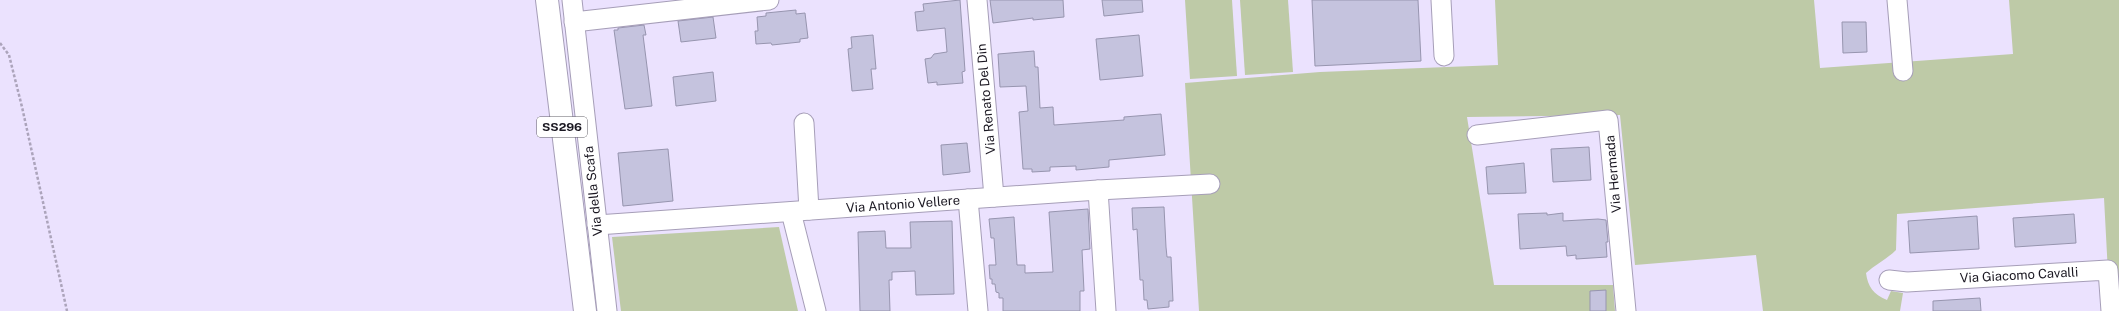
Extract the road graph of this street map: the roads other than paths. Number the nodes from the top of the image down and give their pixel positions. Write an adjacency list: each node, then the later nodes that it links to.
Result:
1 (547, 0): 18 (main road, SS296)
2 (572, 0): 7 (street, Via della Scafa)
3 (769, 0): 7 (street)
4 (977, 0): 14 (street, Via Renato Del Din)
5 (1441, 0): 8 (street)
6 (1897, 0): 9 (street)
7 (574, 22): 17 (street, Via della Scafa)
8 (1444, 56)
9 (1903, 71)
10 (804, 123): 16 (street)
11 (1477, 135): 26 (street, Via Hermada)
12 (1210, 184): 13 (street, Via Antonio Vellere)
13 (1098, 190): 14 (street, Via Antonio Vellere); 25 (street)
14 (994, 197): 15 (street, Via Antonio Vellere)
15 (968, 199): 16 (street, Via Antonio Vellere); 24 (street)
16 (800, 211): 17 (street, Via Antonio Vellere); 23 (street)
17 (597, 225): 22 (street, Via della Scafa)
18 (577, 255): 20 (main road, SS296); 21 (main road, SS296)
19 (1889, 280): 27 (street, Via Giacomo Cavalli)
20 (581, 311)
21 (585, 311)
22 (607, 311)
23 (816, 311)
24 (978, 311)
25 (1106, 311)
26 (1626, 311)
27 (2111, 311)

